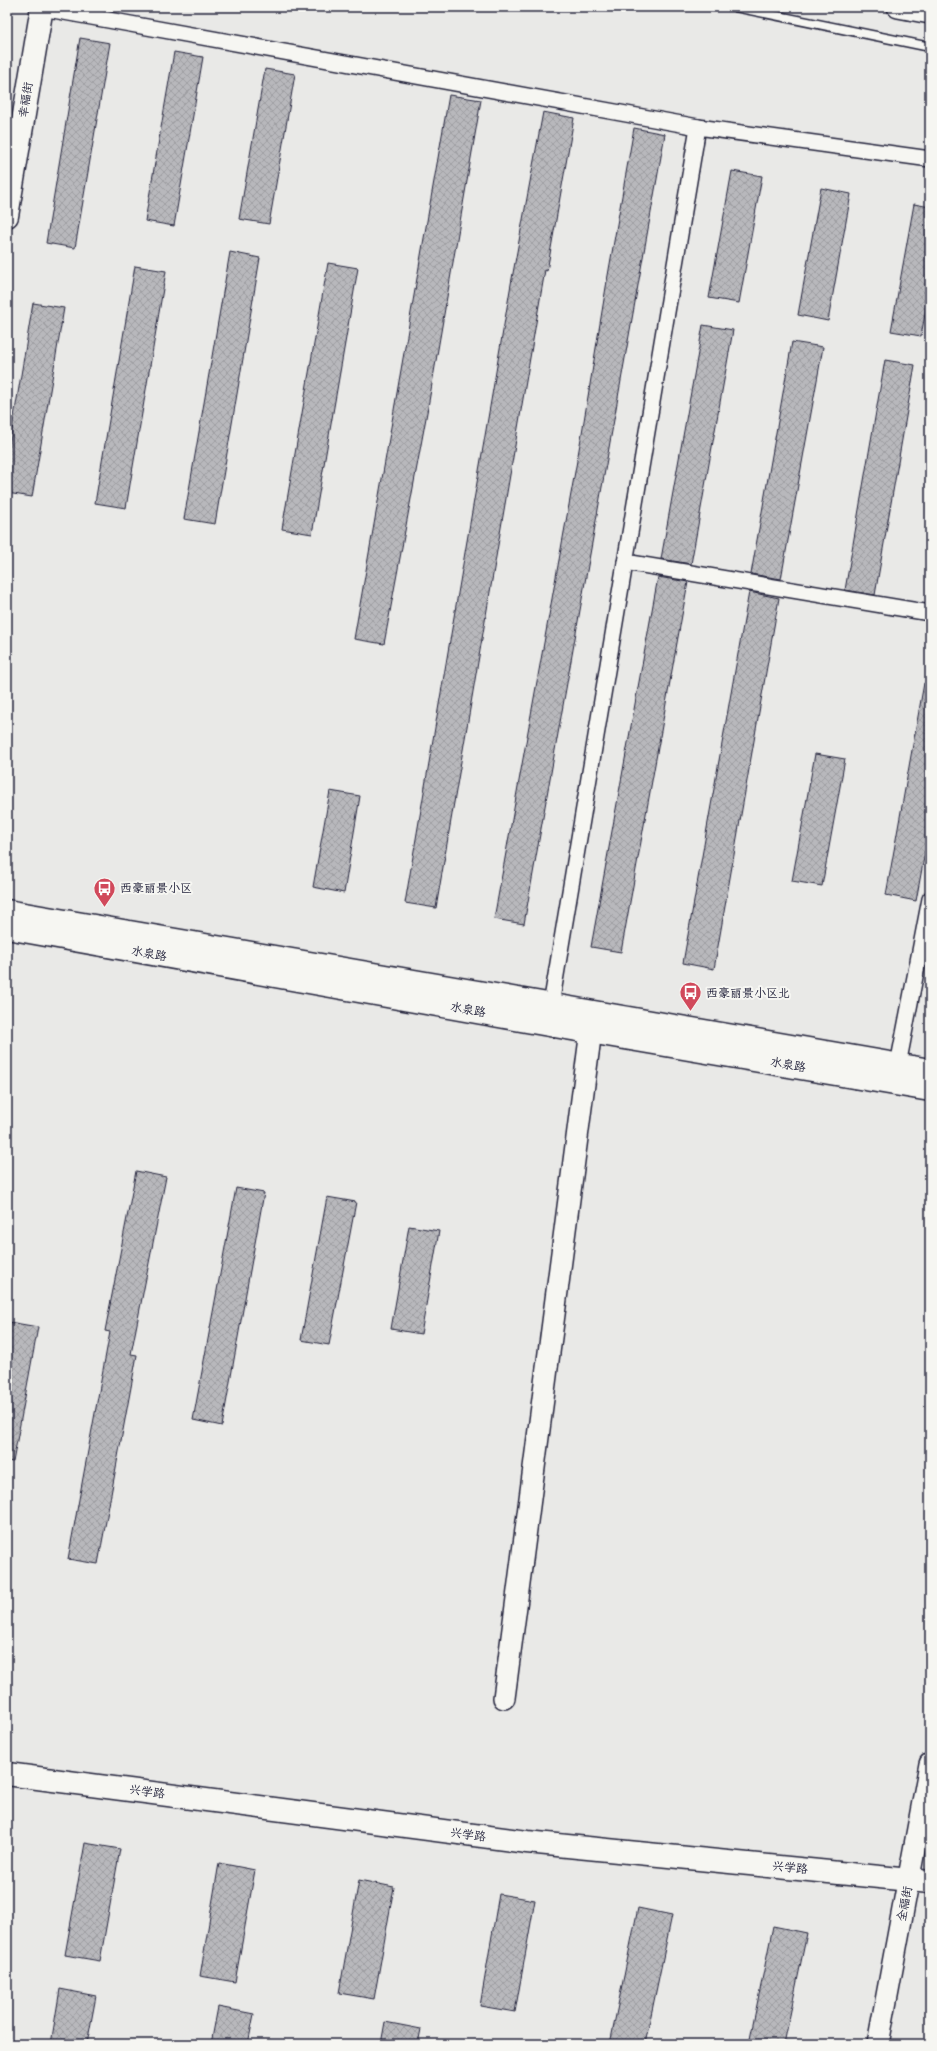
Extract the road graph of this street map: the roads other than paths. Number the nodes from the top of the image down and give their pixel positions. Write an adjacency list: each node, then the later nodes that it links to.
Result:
1 (37, 7): 6 (main road, 幸福街); 7 (street); 9 (main road, 幸福街)
2 (735, 7): 5 (lane)
3 (898, 7): 4 (street)
4 (930, 13)
5 (930, 46)
6 (7, 123)
7 (698, 127): 8 (street); 10 (street)
8 (930, 159)
9 (7, 216)
10 (626, 562): 11 (street); 15 (street)
11 (930, 613)
12 (930, 899): 17 (street)
13 (7, 911): 15 (main road, 水泉路)
14 (7, 928): 16 (main road, 水泉路)
15 (551, 1005): 16 (main road, 水泉路)
16 (592, 1022): 17 (main road, 水泉路); 19 (main road, 水泉路); 20 (street)
17 (898, 1065): 18 (main road, 水泉路)
18 (930, 1070)
19 (930, 1090)
20 (504, 1698)
21 (930, 1764): 23 (street, 全福街)
22 (7, 1774): 23 (main road, 兴学路)
23 (920, 1881): 24 (street, 全福街)
24 (878, 2044)

